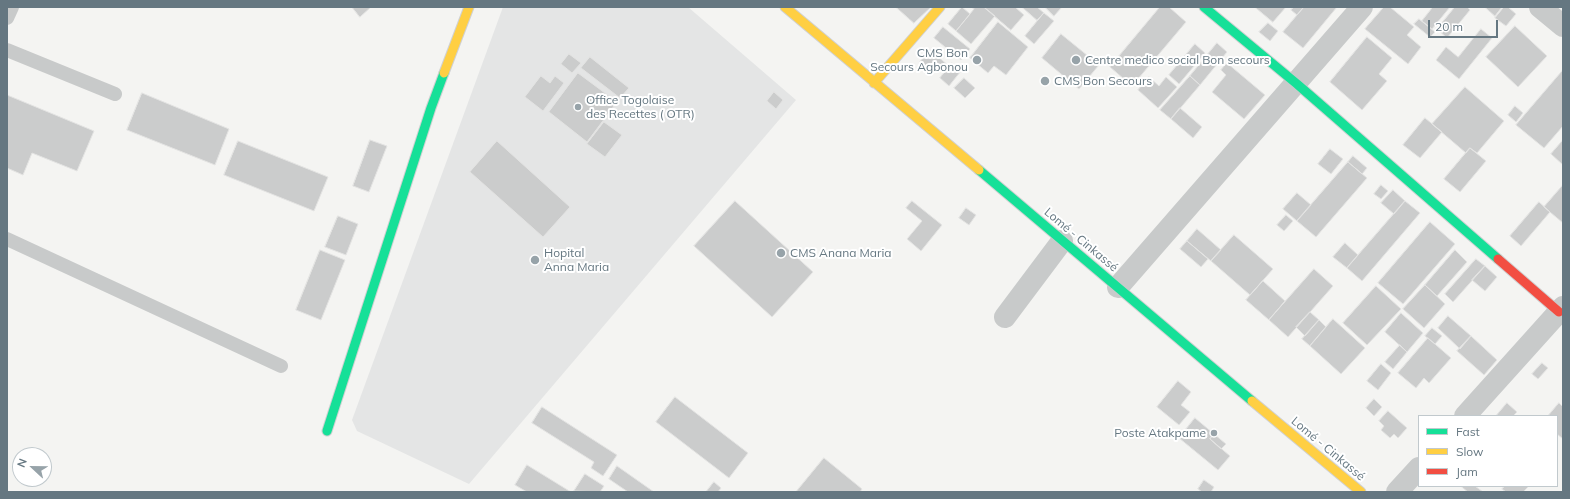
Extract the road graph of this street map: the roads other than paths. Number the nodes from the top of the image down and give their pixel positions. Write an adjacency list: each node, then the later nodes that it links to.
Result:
1 (12, 7): 8 (lane)
2 (469, 7): 21 (main road)
3 (785, 7): 11 (main road, Lomé - Cinkassé)
4 (940, 7): 11 (main road)
5 (1204, 7): 12 (main road)
6 (1362, 7): 12 (street)
7 (1540, 7): 9 (street)
8 (7, 18)
9 (1563, 26)
10 (7, 50): 13 (lane)
11 (874, 82): 15 (main road, Lomé - Cinkassé)
12 (1297, 84): 16 (street); 17 (main road)
13 (115, 94)
14 (7, 239): 19 (lane)
15 (1062, 241): 16 (main road, Lomé - Cinkassé); 18 (street)
16 (1118, 287): 23 (main road, Lomé - Cinkassé)
17 (1561, 309): 20 (street)
18 (1005, 317)
19 (281, 366)
20 (1466, 415)
21 (327, 431)
22 (1418, 469): 24 (street)
23 (1361, 492)
24 (1397, 492)

